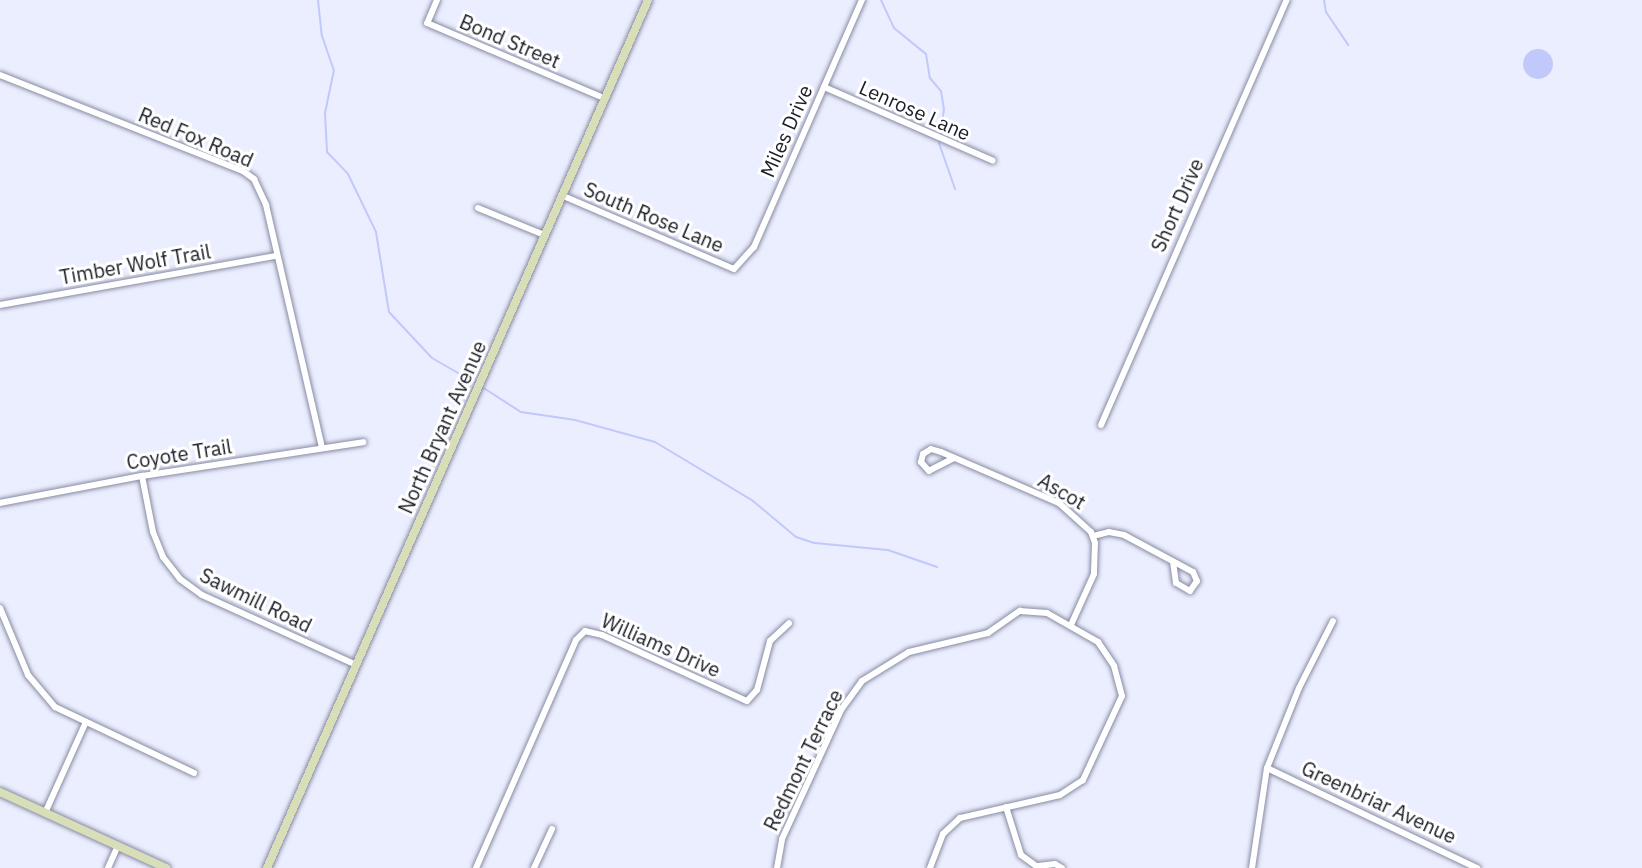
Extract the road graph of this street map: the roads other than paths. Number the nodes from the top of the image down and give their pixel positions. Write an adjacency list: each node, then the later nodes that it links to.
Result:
1 (437, 0): 7 (street, Bond Street)
2 (648, 0): 7 (street, North Bryant Avenue)
3 (862, 0): 6 (street, Miles Drive)
4 (1287, 0): 15 (street, Short Drive)
5 (0, 75): 12 (street, Red Fox Road)
6 (824, 87): 8 (street, Lenrose Lane); 13 (street, Miles Drive)
7 (604, 98): 9 (street, North Bryant Avenue)
8 (993, 161)
9 (561, 195): 11 (street, North Bryant Avenue); 13 (street, South Rose Lane)
10 (478, 208): 11 (street)
11 (544, 235): 27 (street, North Bryant Avenue)
12 (276, 256): 14 (street, Timber Wolf Trail); 17 (street, Red Fox Road)
13 (734, 270)
14 (0, 305)
15 (1101, 425)
16 (363, 442): 17 (street, Coyote Trail)
17 (322, 448): 19 (street, Coyote Trail)
18 (954, 458): 18 (street, Ascot); 21 (street, Ascot)
19 (142, 476): 20 (street, Coyote Trail); 27 (street, Sawmill Road)
20 (0, 503)
21 (1093, 536): 22 (street); 26 (street, Ascot)
22 (1173, 562): 22 (street)
23 (0, 608): 28 (street)
24 (1334, 621): 29 (street)
25 (789, 623): 40 (street, Williams Drive)
26 (1071, 625): 32 (street, Redmont Terrace); 42 (street, Redmont Terrace)
27 (356, 665): 39 (street, North Bryant Avenue)
28 (85, 724): 30 (street); 33 (street)
29 (1267, 768): 45 (street); 46 (street, Greenbriar Avenue)
30 (194, 773)
31 (0, 792): 33 (street)
32 (1006, 807): 36 (street); 43 (street, Redmont Terrace)
33 (45, 813): 35 (street)
34 (552, 829): 41 (street)
35 (118, 846): 37 (street); 38 (street)
36 (1038, 867): 44 (street)
37 (108, 868)
38 (166, 868)
39 (267, 868)
40 (476, 868)
41 (535, 868)
42 (777, 868)
43 (930, 868)
44 (1062, 868)
45 (1252, 868)
46 (1477, 868)

